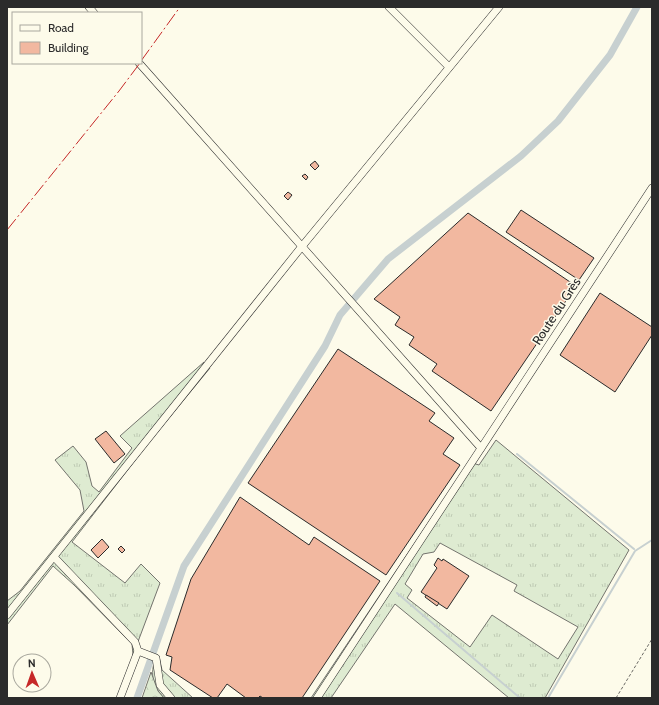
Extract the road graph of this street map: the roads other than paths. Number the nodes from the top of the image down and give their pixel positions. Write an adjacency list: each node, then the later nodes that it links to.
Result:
1 (389, 7): 4 (street)
2 (500, 7): 4 (street)
3 (140, 64): 6 (street)
4 (449, 67): 6 (street)
5 (652, 188): 7 (street, Route du Grès)
6 (302, 246): 7 (street); 8 (street)
7 (482, 448): 13 (street, Route du Grès)
8 (54, 557): 9 (street); 10 (street)
9 (7, 615)
10 (140, 652): 11 (street); 12 (street)
11 (120, 698)
12 (171, 698)
13 (317, 698)

